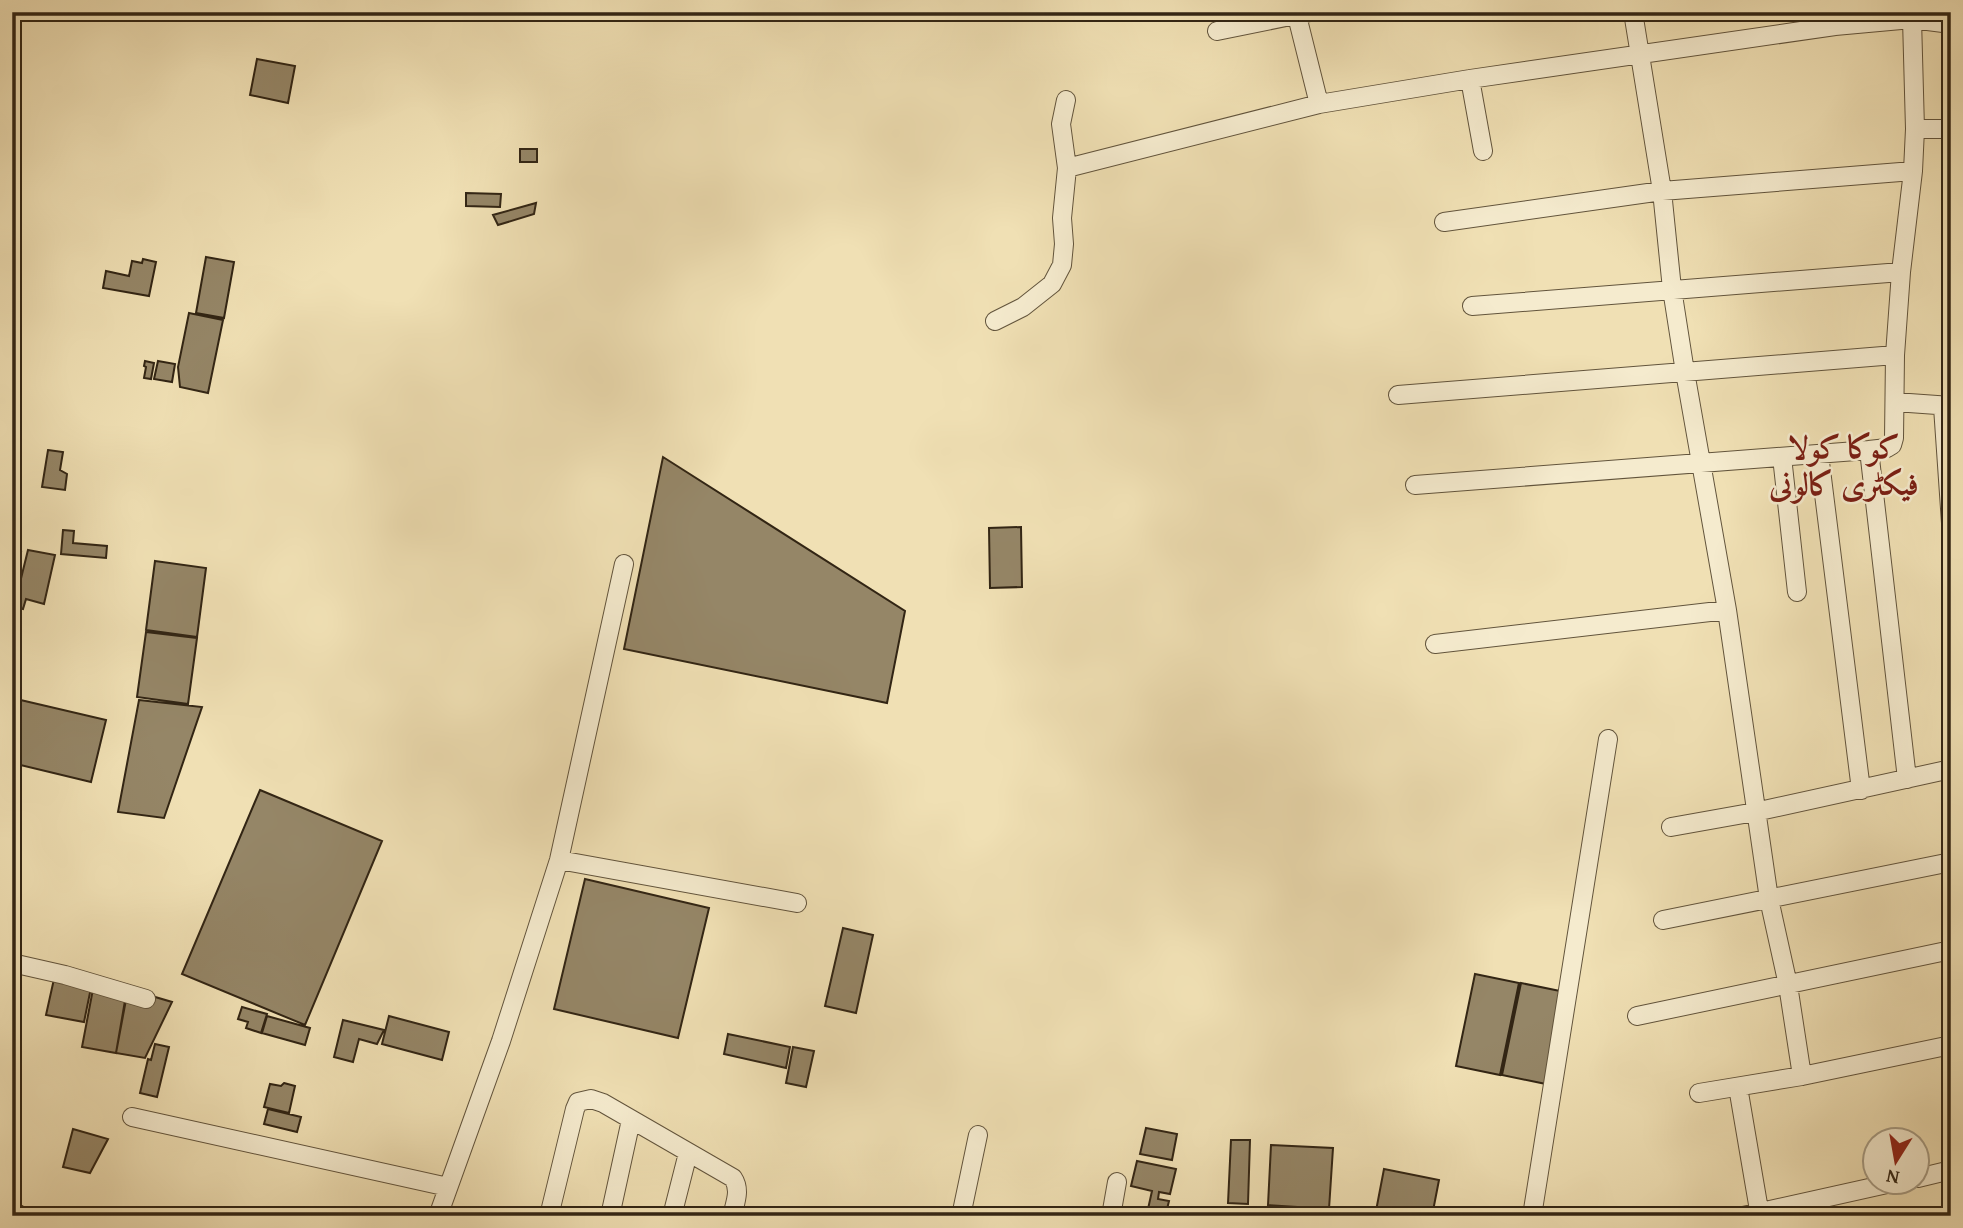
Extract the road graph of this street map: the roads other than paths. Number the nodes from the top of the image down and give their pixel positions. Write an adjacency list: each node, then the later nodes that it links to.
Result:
1 (1633, 12): 6 (street)
2 (1301, 13): 5 (street); 9 (street)
3 (1912, 19): 4 (street); 6 (street); 10 (street)
4 (1951, 24)
5 (1217, 31)
6 (1639, 55): 7 (street); 15 (street)
7 (1470, 79): 9 (street); 12 (street)
8 (1066, 100): 13 (street)
9 (1319, 104): 13 (street)
10 (1914, 129): 11 (street); 14 (street)
11 (1951, 129)
12 (1483, 151)
13 (1067, 168): 20 (street)
14 (1913, 171): 15 (street); 17 (street)
15 (1662, 191): 16 (street); 18 (street)
16 (1444, 222)
17 (1901, 272): 18 (street); 21 (street)
18 (1672, 289): 19 (street); 22 (street)
19 (1472, 306)
20 (995, 321)
21 (1895, 355): 22 (street); 24 (street)
22 (1685, 372): 23 (street); 29 (street)
23 (1398, 395)
24 (1895, 402): 25 (street); 26 (street)
25 (1947, 406): 31 (street)
26 (1869, 450): 27 (street); 38 (street)
27 (1819, 454): 28 (street); 39 (street)
28 (1782, 457): 29 (street); 33 (street)
29 (1701, 463): 30 (street); 34 (street)
30 (1415, 485)
31 (1951, 523)
32 (625, 564): 42 (street)
33 (1797, 592)
34 (1727, 610): 35 (street); 40 (street)
35 (1435, 644)
36 (1608, 739): 73 (street)
37 (1951, 769): 38 (street)
38 (1907, 779): 39 (street)
39 (1861, 790): 40 (street)
40 (1755, 812): 41 (street); 44 (street)
41 (1671, 827)
42 (559, 860): 45 (street); 63 (street)
43 (1951, 862): 44 (street)
44 (1769, 899): 46 (street); 49 (street)
45 (797, 903)
46 (1663, 920)
47 (1951, 950): 49 (street)
48 (12, 963): 50 (street)
49 (1788, 985): 51 (street); 53 (street)
50 (146, 999)
51 (1637, 1016)
52 (1951, 1045): 53 (street)
53 (1802, 1076): 54 (street)
54 (1738, 1087): 55 (street); 65 (street)
55 (1699, 1093)
56 (132, 1117): 63 (street)
57 (631, 1120): 59 (street); 67 (street); 68 (street)
58 (978, 1135): 71 (street)
59 (688, 1153): 69 (street); 70 (street)
60 (1951, 1170): 61 (street)
61 (1932, 1174)
62 (1117, 1182): 72 (street)
63 (448, 1187): 66 (street)
64 (1862, 1190): 65 (street)
65 (1754, 1214)
66 (438, 1216)
67 (549, 1216)
68 (610, 1216)
69 (672, 1216)
70 (732, 1216)
71 (961, 1216)
72 (1111, 1216)
73 (1532, 1216)

